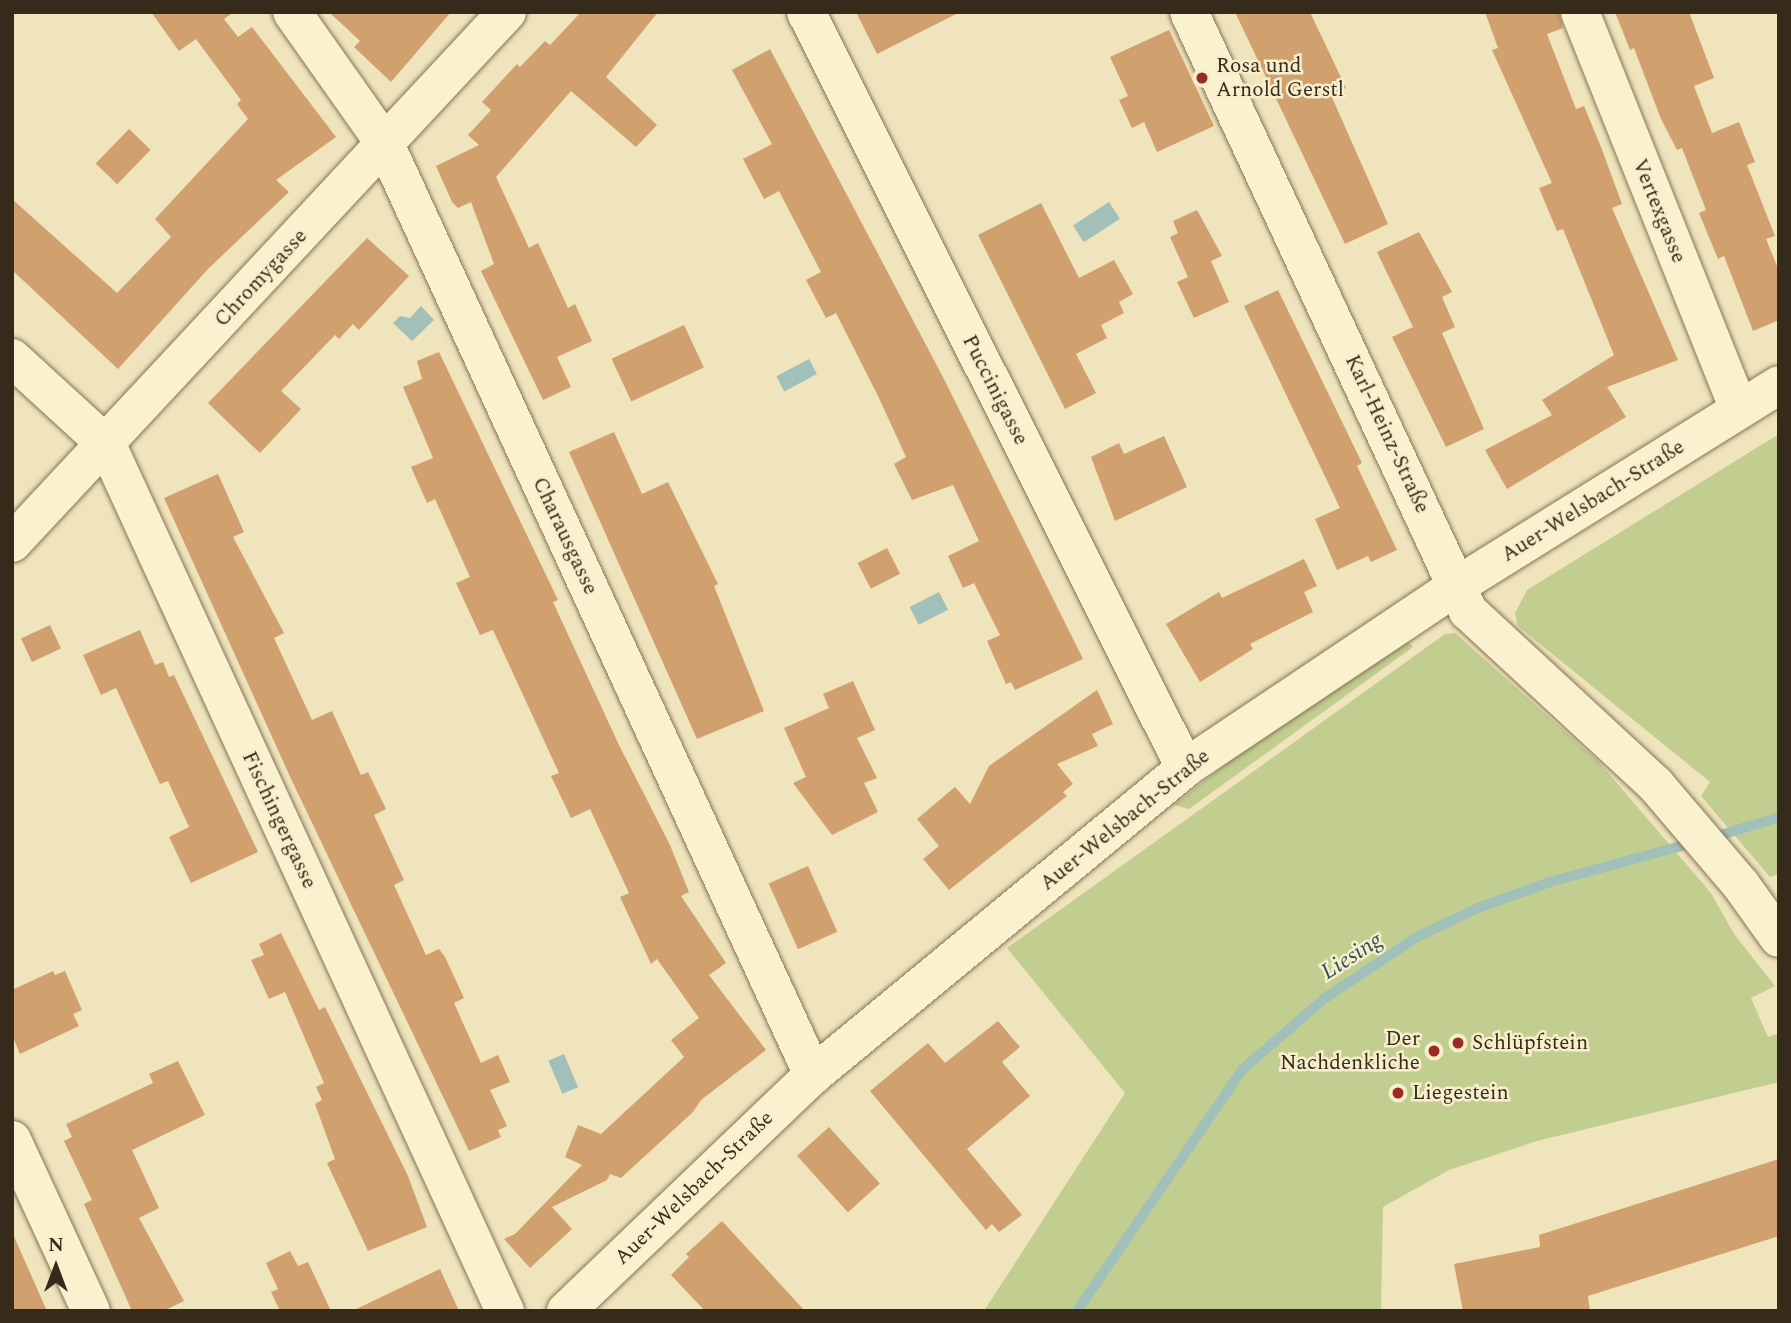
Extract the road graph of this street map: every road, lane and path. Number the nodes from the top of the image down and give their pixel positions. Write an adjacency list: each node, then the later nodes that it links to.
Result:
1 (292, 12): 6 (street, Charausgasse)
2 (507, 12): 6 (street, Chromygasse)
3 (806, 12): 13 (street, Puccinigasse)
4 (1189, 12): 12 (street, Karl-Heinz-Straße)
5 (1580, 12): 9 (street, Vertexgasse)
6 (384, 144): 10 (street, Chromygasse); 15 (street, Charausgasse)
7 (12, 358): 10 (street, Fischingergasse)
8 (1779, 385): 9 (street, Auer-Welsbach-Straße)
9 (1739, 410): 12 (street, Auer-Welsbach-Straße)
10 (107, 445): 11 (street, Chromygasse); 18 (street, Fischingergasse)
11 (12, 543)
12 (1458, 586): 13 (street, Auer-Welsbach-Straße); 14 (street, Karl-Heinz-Straße)
13 (1185, 768): 15 (street, Auer-Welsbach-Straße)
14 (1779, 938)
15 (813, 1075): 19 (street, Auer-Welsbach-Straße)
16 (12, 1140): 17 (street)
17 (91, 1311)
18 (505, 1311)
19 (566, 1311)

